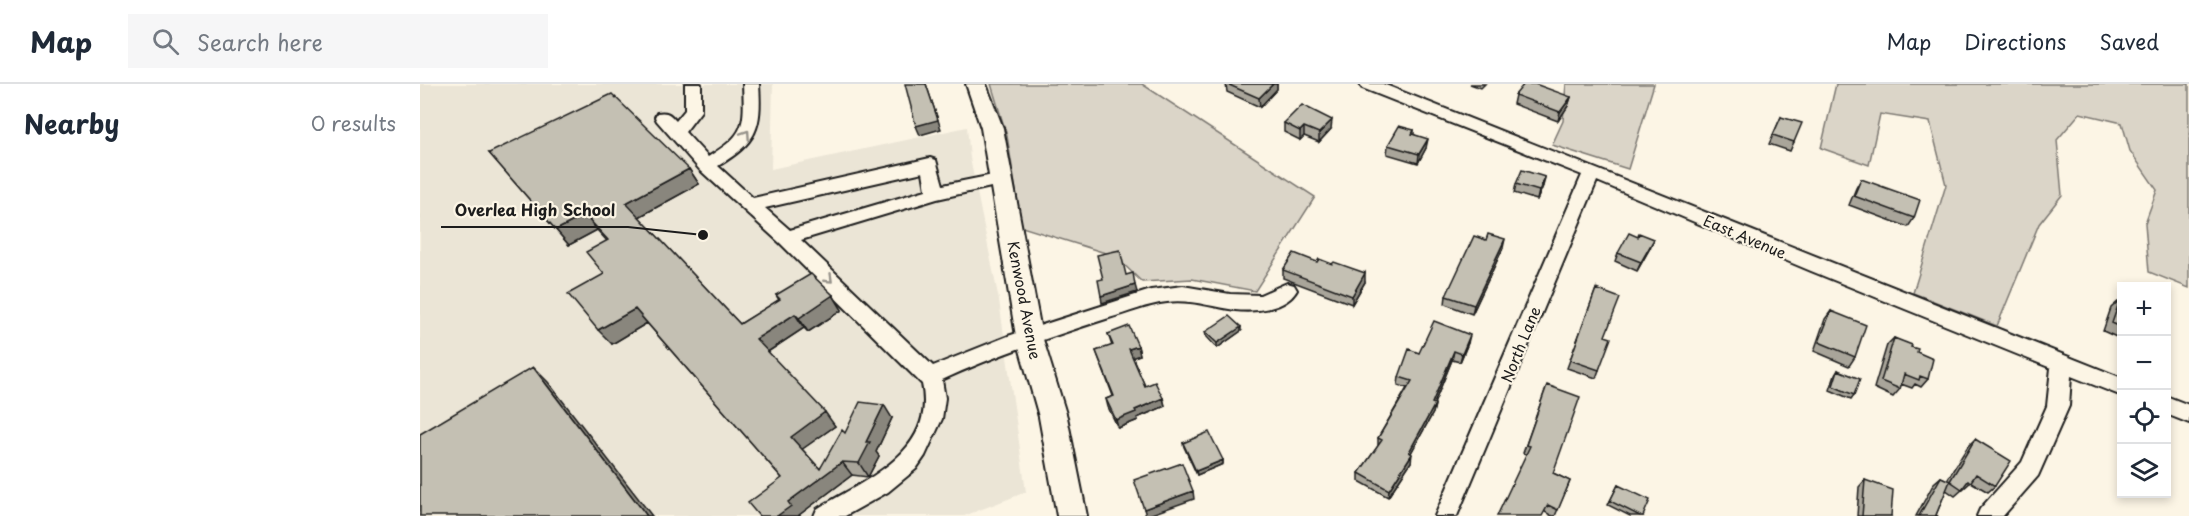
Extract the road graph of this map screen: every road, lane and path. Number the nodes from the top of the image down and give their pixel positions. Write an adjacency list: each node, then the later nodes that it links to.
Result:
1 (693, 84): 6 (street)
2 (751, 84): 7 (street, one-way to 2)
3 (975, 84): 9 (main road, Kenwood Avenue)
4 (1368, 84): 8 (street, East Avenue)
5 (663, 117): 6 (street)
6 (676, 133): 7 (street)
7 (706, 166): 11 (street)
8 (1592, 172): 15 (street, East Avenue); 22 (street, North Lane)
9 (1003, 179): 10 (street); 14 (main road, Kenwood Avenue)
10 (936, 193): 11 (street); 12 (street)
11 (749, 205): 12 (street)
12 (787, 238): 16 (street, one-way to 16)
13 (1287, 290): 14 (street)
14 (1029, 336): 16 (street); 21 (main road, Kenwood Avenue)
15 (2062, 364): 17 (street, East Avenue); 23 (street)
16 (930, 376): 20 (street)
17 (2117, 385)
18 (2171, 407): 19 (street)
19 (2189, 414)
20 (825, 516)
21 (1072, 516)
22 (1446, 516)
23 (1988, 516)

